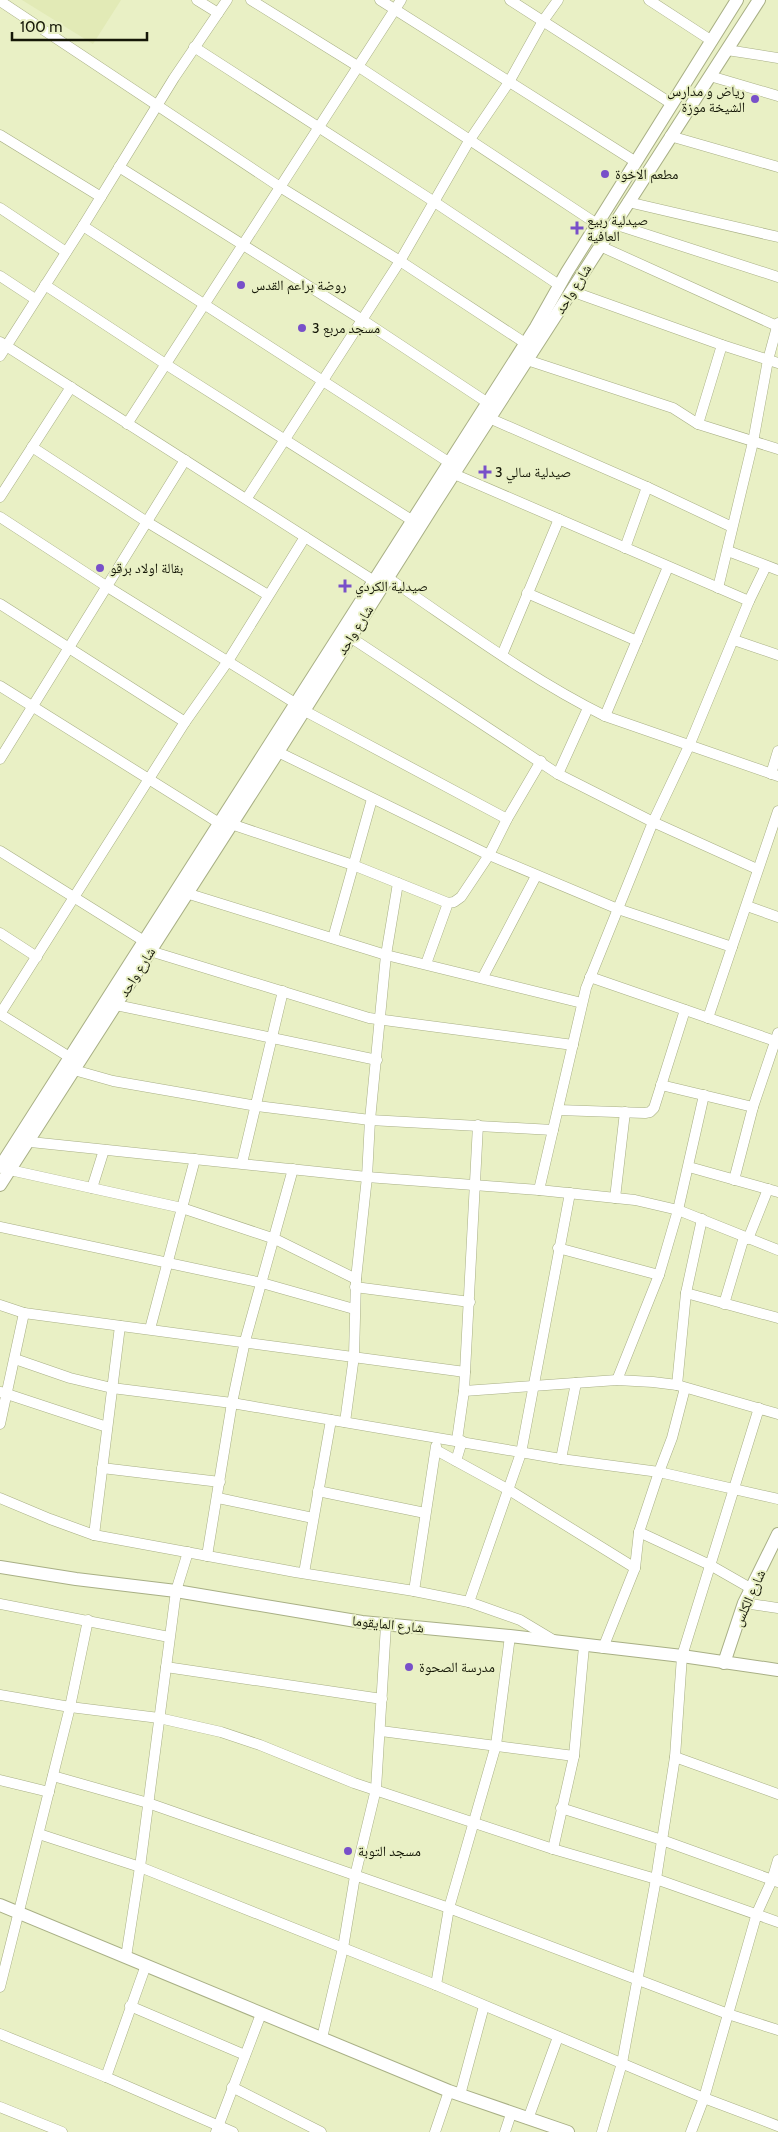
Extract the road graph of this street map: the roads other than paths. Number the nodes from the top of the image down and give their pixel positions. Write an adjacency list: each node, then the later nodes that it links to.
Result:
1 (197, 0): 13 (street)
2 (228, 0): 13 (street)
3 (251, 0): 19 (street)
4 (380, 0): 12 (street)
5 (401, 0): 12 (street)
6 (510, 0): 14 (street)
7 (558, 0): 14 (street)
8 (649, 0): 15 (street)
9 (737, 0): 15 (street, شارع واحد)
10 (759, 0): 17 (street, شارع واحد)
11 (0, 1): 23 (street)
12 (395, 9): 19 (street); 21 (street)
13 (218, 13): 16 (street)
14 (543, 21): 21 (street); 24 (street)
15 (712, 40): 24 (street, شارع واحد)
16 (194, 47): 23 (street); 25 (street)
17 (727, 50): 18 (street); 20 (street, شارع واحد)
18 (778, 58)
19 (359, 67): 25 (street); 28 (street)
20 (710, 76): 22 (street); 27 (street, شارع واحد)
21 (509, 82): 28 (street); 29 (street)
22 (778, 96)
23 (159, 104): 30 (street); 32 (street)
24 (672, 104): 29 (street, شارع واحد)
25 (319, 127): 32 (street); 34 (street)
26 (0, 135): 33 (street)
27 (670, 136): 31 (street); 35 (street, شارع واحد)
28 (469, 141): 34 (street); 37 (street)
29 (636, 162): 37 (street, شارع واحد)
30 (119, 167): 33 (street); 41 (street)
31 (778, 167)
32 (280, 187): 41 (street); 44 (street)
33 (101, 197): 39 (street)
34 (434, 201): 44 (street); 48 (street)
35 (628, 202): 38 (street, شارع واحد); 40 (street)
36 (0, 208): 43 (street)
37 (597, 224): 48 (street, شارع واحد)
38 (614, 224): 42 (street, شارع واحد); 46 (street)
39 (83, 226): 43 (street); 51 (street)
40 (778, 237)
41 (243, 245): 51 (street); 52 (street)
42 (600, 246): 49 (street, شارع واحد); 53 (street)
43 (66, 252): 47 (street)
44 (400, 261): 52 (street); 54 (street)
45 (0, 276): 50 (street)
46 (778, 277)
47 (45, 285): 50 (street); 60 (street)
48 (559, 285): 54 (street, شارع واحد)
49 (572, 290): 56 (street); 58 (street, شارع واحد)
50 (35, 299): 55 (street)
51 (206, 304): 60 (street); 61 (street)
52 (361, 319): 61 (street); 63 (street)
53 (778, 324): 59 (street)
54 (525, 343): 63 (street, شارع واحد)
55 (3, 344): 57 (street); 62 (street)
56 (722, 345): 59 (street); 66 (street)
57 (0, 356)
58 (527, 360): 64 (street, شارع واحد); 66 (street)
59 (773, 361): 68 (street)
60 (167, 365): 65 (street); 67 (street)
61 (322, 380): 67 (street); 72 (street)
62 (71, 387): 65 (street); 69 (street)
63 (488, 403): 72 (street, شارع واحد)
64 (489, 418): 72 (street, شارع واحد); 73 (street)
65 (127, 424): 71 (street)
66 (698, 424): 68 (street)
67 (285, 440): 75 (street); 78 (street)
68 (753, 442): 70 (street); 80 (street)
69 (32, 446): 74 (street); 79 (street)
70 (778, 449)
71 (185, 460): 75 (street); 79 (street)
72 (452, 468): 77 (street); 78 (street, شارع واحد); 81 (street, شارع واحد)
73 (647, 487): 80 (street); 83 (street)
74 (0, 497)
75 (247, 498): 82 (street)
76 (0, 517): 90 (street)
77 (559, 519): 83 (street); 92 (street)
78 (412, 521): 81 (street, شارع واحد)
79 (148, 522): 90 (street); 93 (street)
80 (732, 527): 84 (street)
81 (408, 536): 88 (street, شارع واحد); 89 (street, شارع واحد)
82 (305, 537): 89 (street); 93 (street)
83 (625, 548): 86 (street)
84 (728, 551): 85 (street); 91 (street)
85 (766, 566): 87 (street); 94 (street)
86 (668, 567): 91 (street); 98 (street)
87 (778, 570)
88 (388, 578): 96 (street, شارع واحد); 100 (street)
89 (374, 580): 105 (street, شارع واحد)
90 (106, 586): 99 (street); 102 (street)
91 (718, 588): 94 (street)
92 (527, 593): 98 (street); 100 (street)
93 (268, 595): 102 (street)
94 (749, 602): 97 (street)
95 (0, 604): 99 (street)
96 (350, 637): 105 (street, شارع واحد); 113 (street)
97 (734, 640): 101 (street); 109 (street)
98 (637, 641): 107 (street)
99 (68, 649): 104 (street); 108 (street)
100 (502, 655): 106 (street)
101 (778, 655)
102 (228, 661): 105 (street); 108 (street)
103 (0, 686): 104 (street)
104 (33, 707): 112 (street); 116 (street)
105 (299, 707): 111 (street, شارع واحد); 119 (street); 121 (street, شارع واحد)
106 (588, 708): 107 (street); 114 (street)
107 (605, 716): 109 (street)
108 (185, 722): 116 (street)
109 (689, 746): 115 (street); 120 (street)
110 (778, 751): 115 (street)
111 (278, 752): 117 (street); 121 (street, شارع واحد)
112 (0, 759)
113 (541, 761): 114 (street); 119 (street)
114 (558, 774): 120 (street)
115 (774, 775)
116 (148, 780): 121 (street); 130 (street)
117 (372, 800): 124 (street); 125 (street)
118 (778, 811): 126 (street)
119 (507, 819): 124 (street)
120 (653, 822): 126 (street); 133 (street)
121 (225, 823): 122 (street, شارع واحد); 125 (street)
122 (216, 838): 129 (street, شارع واحد); 137 (street, شارع واحد)
123 (0, 851): 130 (street)
124 (489, 856): 127 (street); 131 (street)
125 (353, 865): 128 (street); 136 (street)
126 (758, 869): 132 (street)
127 (536, 876): 133 (street); 142 (street)
128 (398, 883): 131 (street); 139 (street)
129 (186, 893): 136 (street); 137 (street, شارع واحد)
130 (74, 898): 137 (street); 140 (street)
131 (448, 903): 141 (street)
132 (747, 906): 134 (street); 138 (street)
133 (618, 909): 138 (street); 143 (street)
134 (778, 917)
135 (0, 933): 140 (street)
136 (333, 938): 139 (street)
137 (147, 946): 144 (street); 146 (street, شارع واحد); 154 (street, شارع واحد)
138 (732, 947): 149 (street)
139 (386, 955): 141 (street); 150 (street)
140 (38, 957): 148 (street)
141 (426, 964): 142 (street)
142 (484, 977): 145 (street)
143 (590, 978): 145 (street); 147 (street)
144 (283, 991): 150 (street); 151 (street)
145 (582, 1003): 153 (street)
146 (116, 1005): 151 (street); 156 (street, شارع واحد)
147 (685, 1010): 149 (street); 157 (street)
148 (0, 1014): 154 (street)
149 (708, 1018): 152 (street)
150 (380, 1020): 153 (street); 155 (street)
151 (273, 1038): 155 (street); 159 (street)
152 (777, 1039): 160 (street)
153 (572, 1045): 161 (street)
154 (71, 1058): 166 (street, شارع واحد)
155 (377, 1060): 163 (street)
156 (74, 1070): 159 (street); 166 (street, شارع واحد)
157 (661, 1085): 158 (street); 162 (street)
158 (704, 1095): 160 (street); 170 (street)
159 (257, 1106): 163 (street); 169 (street)
160 (753, 1107): 174 (street)
161 (558, 1110): 162 (street); 165 (street)
162 (625, 1112): 181 (street)
163 (370, 1120): 164 (street); 173 (street)
164 (478, 1125): 165 (street); 175 (street)
165 (553, 1130): 178 (street)
166 (23, 1141): 167 (street); 171 (street, شارع واحد)
167 (104, 1150): 168 (street); 177 (street)
168 (195, 1160): 169 (street); 182 (street)
169 (242, 1163): 172 (street)
170 (689, 1167): 174 (street); 183 (street)
171 (5, 1169): 176 (street, شارع واحد); 177 (street)
172 (293, 1169): 173 (street); 187 (street)
173 (367, 1177): 175 (street); 193 (street)
174 (734, 1180): 179 (street)
175 (475, 1184): 178 (street); 195 (street)
176 (0, 1186)
177 (92, 1188): 182 (street)
178 (538, 1190): 180 (street)
179 (773, 1191): 186 (street)
180 (570, 1193): 181 (street); 188 (street)
181 (614, 1198): 183 (street)
182 (182, 1208): 187 (street); 190 (street)
183 (678, 1210): 184 (street); 191 (street)
184 (702, 1219): 186 (street); 194 (street)
185 (0, 1227): 190 (street)
186 (746, 1238): 189 (street); 196 (street)
187 (275, 1239): 192 (street); 193 (street)
188 (558, 1248): 191 (street); 210 (street)
189 (778, 1250)
190 (169, 1261): 192 (street); 202 (street)
191 (659, 1275): 207 (street)
192 (262, 1283): 198 (street); 203 (street)
193 (356, 1283): 195 (street); 198 (street)
194 (686, 1293): 196 (street); 209 (street)
195 (470, 1302): 206 (street)
196 (724, 1304): 200 (street)
197 (0, 1305): 199 (street)
198 (354, 1308): 204 (street)
199 (24, 1312): 201 (street); 205 (street)
200 (778, 1318)
201 (120, 1326): 202 (street); 211 (street)
202 (150, 1329): 203 (street)
203 (245, 1341): 204 (street); 214 (street)
204 (354, 1356): 206 (street); 218 (street)
205 (15, 1359): 211 (street); 213 (street)
206 (465, 1372): 212 (street)
207 (617, 1380): 208 (street); 209 (street)
208 (576, 1384): 210 (street); 225 (street)
209 (681, 1386): 215 (street); 228 (street)
210 (534, 1387): 212 (street); 224 (street)
211 (112, 1388): 214 (street); 220 (street)
212 (464, 1391): 222 (street)
213 (3, 1393): 219 (street); 220 (street)
214 (232, 1402): 217 (street); 229 (street)
215 (759, 1408): 216 (street); 230 (street)
216 (778, 1414)
217 (331, 1420): 218 (street); 231 (street)
218 (345, 1422): 221 (street)
219 (0, 1424)
220 (107, 1427): 227 (street)
221 (438, 1437): 222 (street); 223 (street)
222 (460, 1441): 224 (street); 226 (street)
223 (436, 1450): 226 (street); 236 (street)
224 (521, 1453): 225 (street); 232 (street)
225 (561, 1460): 228 (street)
226 (456, 1461): 232 (street)
227 (102, 1468): 229 (street); 239 (street)
228 (658, 1472): 230 (street); 238 (street)
229 (220, 1482): 234 (street)
230 (734, 1488): 235 (street); 243 (street)
231 (318, 1490): 236 (street); 237 (street)
232 (509, 1490): 245 (street); 250 (street)
233 (0, 1498): 239 (street)
234 (218, 1498): 237 (street); 242 (street)
235 (778, 1499)
236 (425, 1513): 249 (street)
237 (313, 1518): 246 (street)
238 (639, 1532): 243 (street); 245 (street)
239 (94, 1534): 241 (street)
240 (778, 1535): 247 (street, شارع الكلس)
241 (188, 1552): 242 (street); 248 (street)
242 (207, 1556): 246 (street)
243 (710, 1565): 247 (street); 261 (street)
244 (0, 1567): 248 (street, شارع المايقوما)
245 (635, 1568): 260 (street)
246 (304, 1573): 249 (street)
247 (752, 1589): 251 (street, شارع الكلس)
248 (176, 1591): 255 (street, شارع المايقوما); 257 (street)
249 (414, 1591): 250 (street)
250 (468, 1602): 258 (street)
251 (744, 1603): 253 (street); 262 (street, شارع الكلس)
252 (0, 1604): 254 (street)
253 (778, 1608)
254 (88, 1620): 257 (street); 267 (street)
255 (386, 1625): 256 (street, شارع المايقوما); 266 (street)
256 (510, 1636): 258 (street, شارع المايقوما); 270 (street)
257 (170, 1637): 263 (street)
258 (557, 1643): 259 (street, شارع المايقوما)
259 (584, 1646): 260 (street, شارع المايقوما); 271 (street)
260 (603, 1648): 261 (street, شارع المايقوما)
261 (682, 1656): 262 (street, شارع المايقوما); 272 (street)
262 (724, 1663): 264 (street, شارع المايقوما)
263 (166, 1667): 266 (street); 268 (street)
264 (778, 1670)
265 (0, 1695): 267 (street)
266 (382, 1699): 269 (street)
267 (70, 1707): 268 (street); 273 (street)
268 (159, 1718): 275 (street); 278 (street)
269 (380, 1731): 270 (street); 275 (street)
270 (496, 1745): 271 (street); 280 (street)
271 (574, 1756): 279 (street)
272 (675, 1757): 277 (street); 282 (street)
273 (53, 1776): 276 (street); 278 (street)
274 (0, 1780): 276 (street)
275 (376, 1789): 280 (street); 286 (street)
276 (49, 1792): 281 (street)
277 (778, 1794)
278 (148, 1803): 285 (street); 286 (street)
279 (561, 1808): 282 (street); 283 (street)
280 (474, 1822): 283 (street); 290 (street)
281 (39, 1834): 285 (street); 291 (street)
282 (662, 1840): 287 (street); 288 (street)
283 (553, 1849): 287 (street)
284 (778, 1860): 288 (street)
285 (140, 1867): 294 (street); 295 (street)
286 (355, 1876): 290 (street); 294 (street)
287 (656, 1879): 292 (street); 297 (street)
288 (775, 1881): 292 (street)
289 (0, 1905): 291 (street)
290 (449, 1908): 297 (street); 299 (street)
291 (19, 1913): 295 (street); 298 (street)
292 (757, 1913): 293 (street); 303 (street)
293 (778, 1922)
294 (344, 1948): 299 (street); 307 (street)
295 (126, 1957): 296 (street)
296 (146, 1965): 300 (street); 302 (street)
297 (637, 1980): 303 (street); 309 (street)
298 (0, 1983)
299 (436, 1986): 301 (street)
300 (130, 2006): 308 (street); 310 (street)
301 (484, 2006): 306 (street); 312 (street)
302 (261, 2014): 307 (street); 308 (street)
303 (728, 2014): 304 (street); 313 (street)
304 (778, 2030)
305 (0, 2034): 310 (street)
306 (558, 2037): 309 (street); 316 (street)
307 (322, 2038): 312 (street)
308 (245, 2055): 311 (street)
309 (622, 2063): 313 (street); 325 (street)
310 (106, 2077): 318 (street)
311 (232, 2087): 318 (street); 321 (street)
312 (455, 2093): 315 (street); 322 (street)
313 (704, 2098): 317 (street); 326 (street)
314 (0, 2107): 319 (street)
315 (511, 2114): 316 (street); 323 (street)
316 (528, 2119): 324 (street)
317 (778, 2126)
318 (217, 2128): 320 (street)
319 (62, 2132)
320 (233, 2132)
321 (321, 2132)
322 (435, 2132)
323 (505, 2132)
324 (568, 2132)
325 (602, 2132)
326 (691, 2132)

